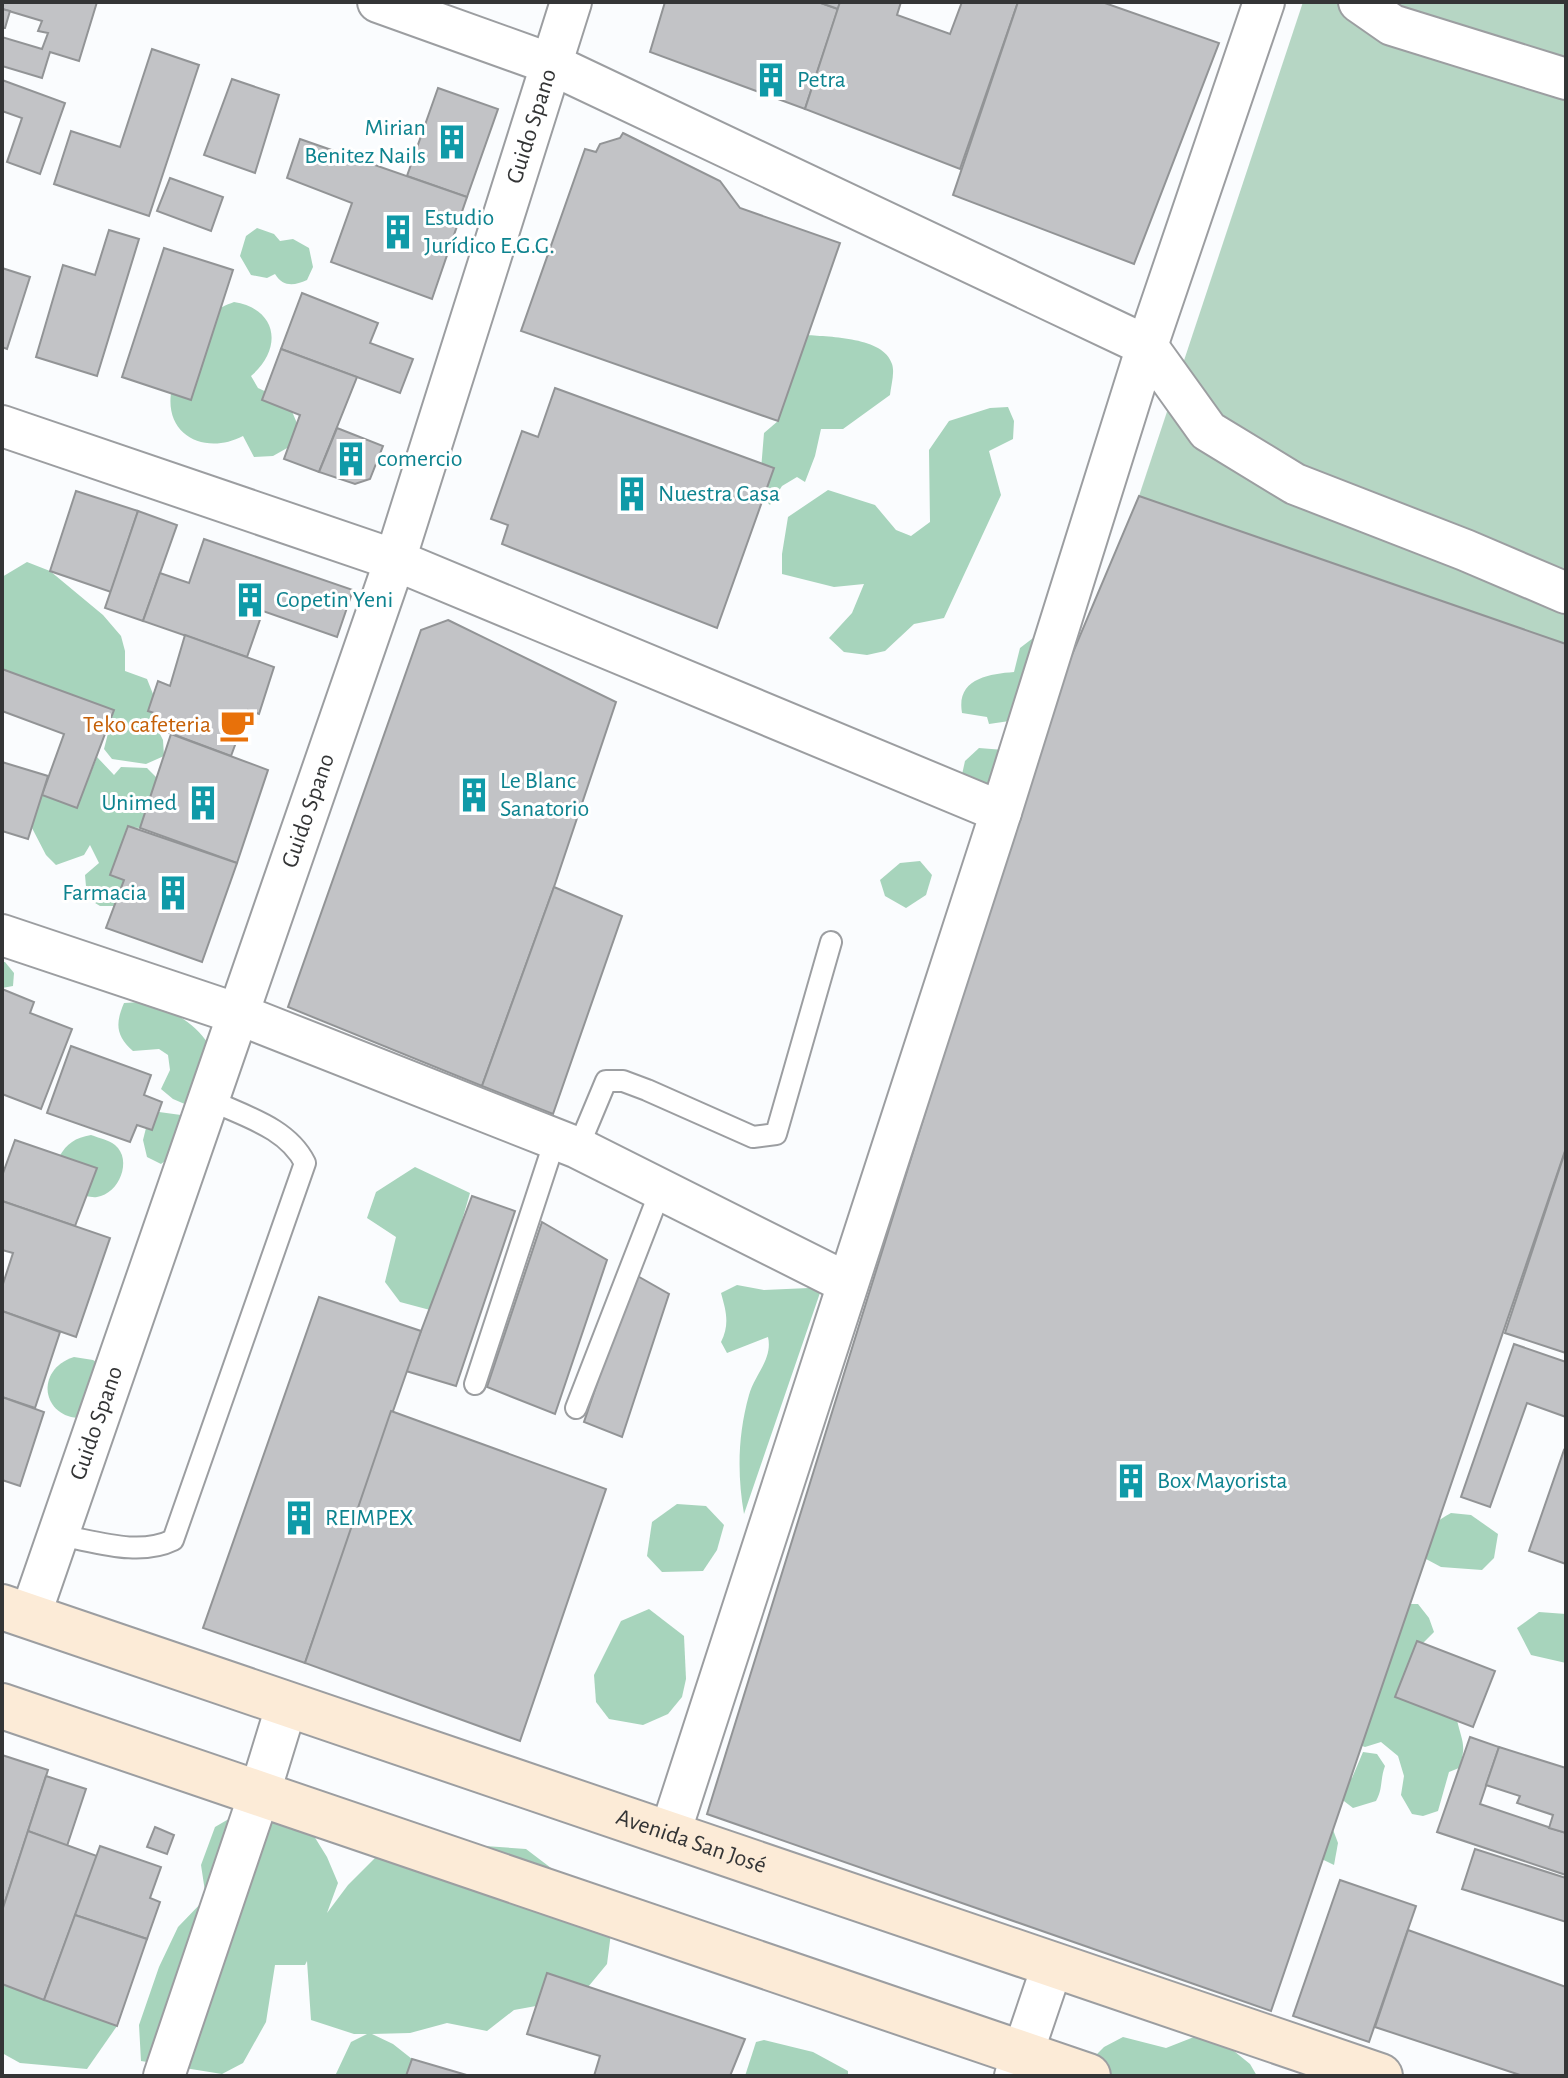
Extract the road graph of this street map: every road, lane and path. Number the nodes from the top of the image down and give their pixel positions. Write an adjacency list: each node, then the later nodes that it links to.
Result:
1 (378, 2): 5 (street)
2 (571, 2): 5 (street, Guido Spano)
3 (1264, 2): 7 (street)
4 (1359, 2): 6 (street)
5 (551, 64): 7 (street); 9 (street, Guido Spano)
6 (1566, 79)
7 (1147, 346): 10 (street); 11 (street)
8 (2, 426): 9 (street)
9 (395, 560): 11 (street); 14 (street, Guido Spano)
10 (1566, 593)
11 (1001, 812): 18 (street)
12 (2, 935): 14 (street)
13 (831, 942): 16 (lane)
14 (238, 1014): 15 (street, Guido Spano); 16 (street)
15 (208, 1099): 21 (street, Guido Spano); 21 (lane)
16 (567, 1144): 17 (street); 19 (lane)
17 (661, 1189): 18 (street); 20 (lane)
18 (847, 1283): 26 (street)
19 (475, 1384)
20 (576, 1408)
21 (58, 1535): 22 (street, Guido Spano)
22 (16, 1611): 23 (street, Avenida San José)
23 (287, 1704): 25 (street); 26 (street, Avenida San José)
24 (2, 1706): 25 (street)
25 (259, 1795): 28 (street); 29 (street)
26 (670, 1833): 27 (street, Avenida San José)
27 (1053, 1964): 28 (street); 31 (street, Avenida San José)
28 (1019, 2065): 30 (street)
29 (164, 2076)
30 (1088, 2076)
31 (1380, 2076)

